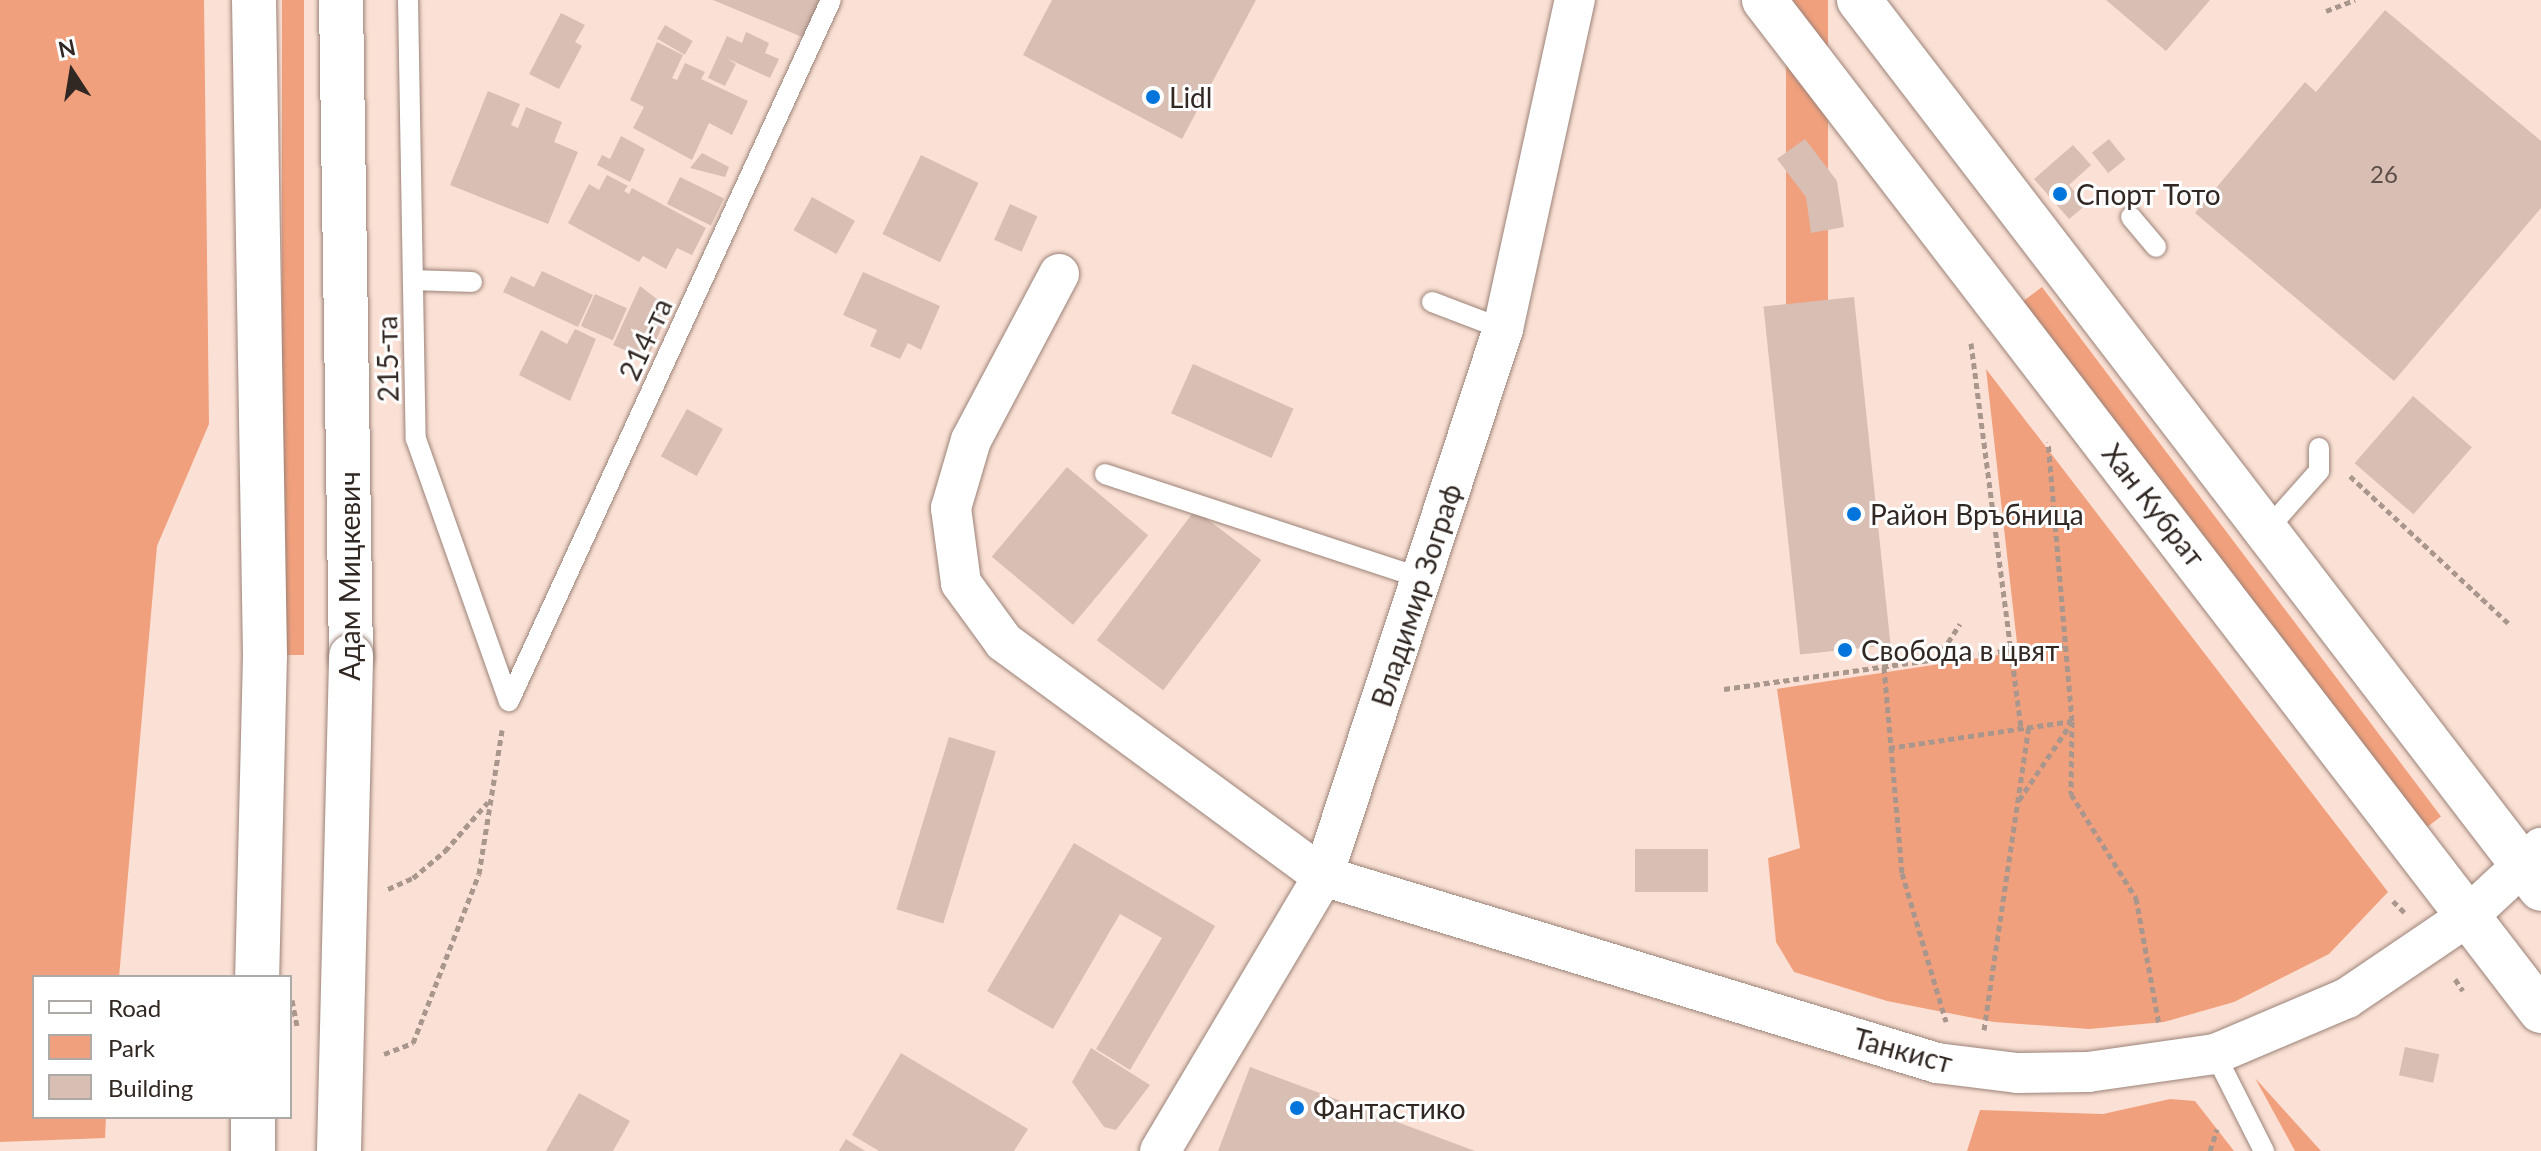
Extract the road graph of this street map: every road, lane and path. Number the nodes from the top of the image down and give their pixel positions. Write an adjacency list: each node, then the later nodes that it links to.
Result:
1 (254, 0): 42 (street)
2 (341, 0): 53 (street, Адам Мицкевич, bridge)
3 (408, 0): 14 (lane, 215-та)
4 (831, 0): 31 (lane, 214-та)
5 (1575, 0): 17 (street, Владимир Зограф)
6 (1764, 0): 41 (street, Хан Кубрат)
7 (1859, 0): 22 (street)
8 (2355, 0): 9 (path)
9 (2338, 3): 10 (path)
10 (2326, 11)
11 (2131, 217): 12 (lane)
12 (2156, 247)
13 (1059, 274): 38 (street, Танкист)
14 (413, 280): 15 (lane); 31 (lane, 215-та)
15 (472, 282)
16 (1432, 302): 17 (lane)
17 (1503, 329): 23 (street, Владимир Зограф)
18 (1970, 331): 27 (path)
19 (2048, 433): 26 (path)
20 (2319, 448): 22 (lane); 25 (path)
21 (1105, 474): 23 (lane)
22 (2264, 533): 37 (street)
23 (1421, 578): 38 (street, Владимир Зограф)
24 (1960, 624): 28 (path)
25 (2509, 624)
26 (2064, 645): 27 (path); 32 (path)
27 (2012, 649): 28 (path); 34 (path)
28 (1937, 659): 29 (path)
29 (1884, 667): 30 (path); 35 (path)
30 (1724, 689)
31 (509, 701): 49 (path)
32 (2072, 721): 33 (path); 36 (path); 50 (path)
33 (2029, 727): 34 (path); 36 (path)
34 (2021, 728): 35 (path)
35 (1889, 748): 46 (path)
36 (2018, 802): 47 (path)
37 (2535, 868): 41 (street, Танкист)
38 (1323, 876): 47 (street, Танкист); 54 (street, Владимир Зограф)
39 (2393, 901): 40 (path)
40 (2405, 913)
41 (2468, 916): 45 (street, Хан Кубрат); 48 (street, Танкист)
42 (257, 975)
43 (2455, 979): 44 (path)
44 (2463, 991)
45 (2541, 1011)
46 (1947, 1028)
47 (1978, 1044): 50 (street, Танкист)
48 (2215, 1054): 50 (street, Танкист); 55 (lane)
49 (375, 1057)
50 (2166, 1062)
51 (253, 1119): 52 (street)
52 (253, 1151)
53 (339, 1151)
54 (1160, 1151)
55 (2264, 1151)

